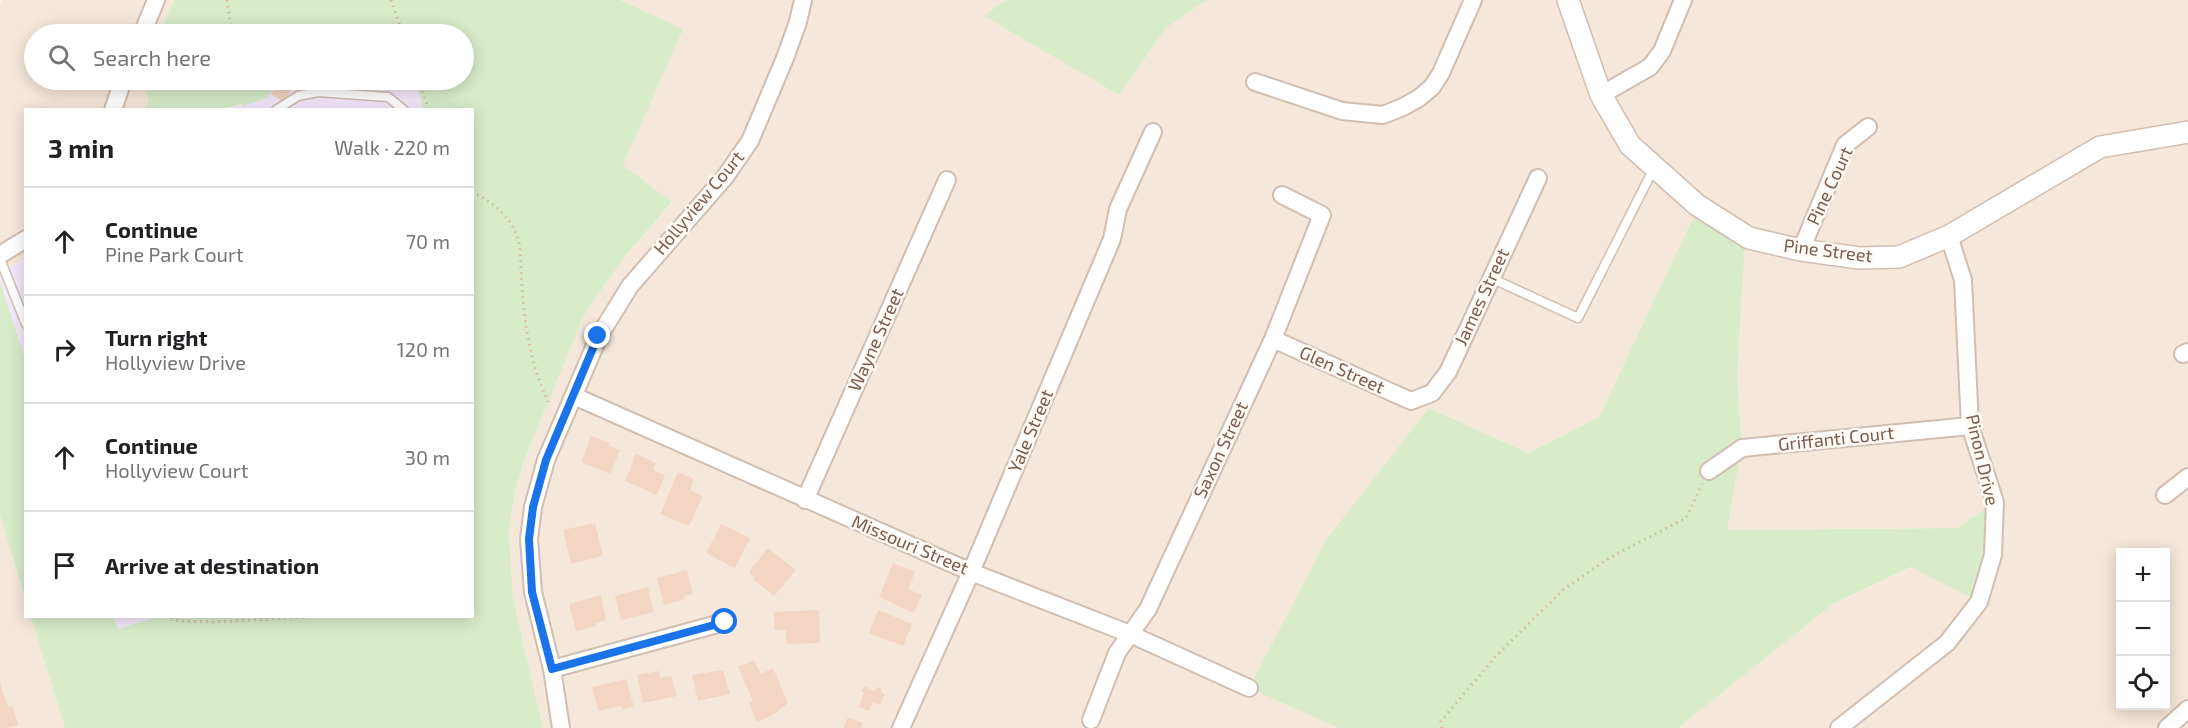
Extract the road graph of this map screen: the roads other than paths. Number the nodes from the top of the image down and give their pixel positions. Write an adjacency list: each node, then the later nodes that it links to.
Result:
1 (156, 0): 6 (street)
2 (802, 0): 27 (street, Hollyview Court)
3 (1473, 0): 7 (street)
4 (1568, 0): 9 (street, Pine Street)
5 (1683, 0): 9 (street)
6 (146, 24)
7 (1254, 82)
8 (125, 90): 10 (street)
9 (1601, 95): 16 (street, Pine Street)
10 (113, 108)
11 (279, 108): 12 (lane)
12 (403, 108)
13 (1868, 127): 22 (street, Pine Court)
14 (1153, 132): 34 (street, Yale Street)
15 (2188, 132): 20 (street, Pine Street)
16 (1655, 168): 22 (street, Pine Street); 24 (lane)
17 (1538, 177): 24 (street, James Street)
18 (947, 180): 33 (street, Wayne Street)
19 (1282, 195): 26 (street, Saxon Street)
20 (1949, 236): 22 (street, Pine Street); 29 (street, Pinon Drive)
21 (24, 241): 23 (street)
22 (1801, 250)
23 (0, 257): 25 (lane)
24 (1491, 278): 28 (street, James Street)
25 (24, 319)
26 (1273, 339): 28 (street, Glen Street); 36 (street, Saxon Street)
27 (574, 396): 33 (street, Missouri Street); 37 (street, Hollyview Court)
28 (1411, 401)
29 (1970, 426): 30 (street, Griffanti Court); 43 (street, Pinon Drive)
30 (1708, 471)
31 (2188, 477): 32 (street)
32 (2165, 495)
33 (805, 500): 34 (street, Missouri Street)
34 (971, 572): 36 (street, Missouri Street); 42 (street, Yale Street)
35 (725, 622): 37 (street)
36 (1130, 634): 38 (street, Missouri Street); 40 (street, Saxon Street)
37 (552, 669): 41 (street, Hollyview Court)
38 (1249, 688)
39 (2188, 709): 44 (street)
40 (1091, 720)
41 (561, 728)
42 (901, 728)
43 (1839, 728)
44 (2167, 728)

